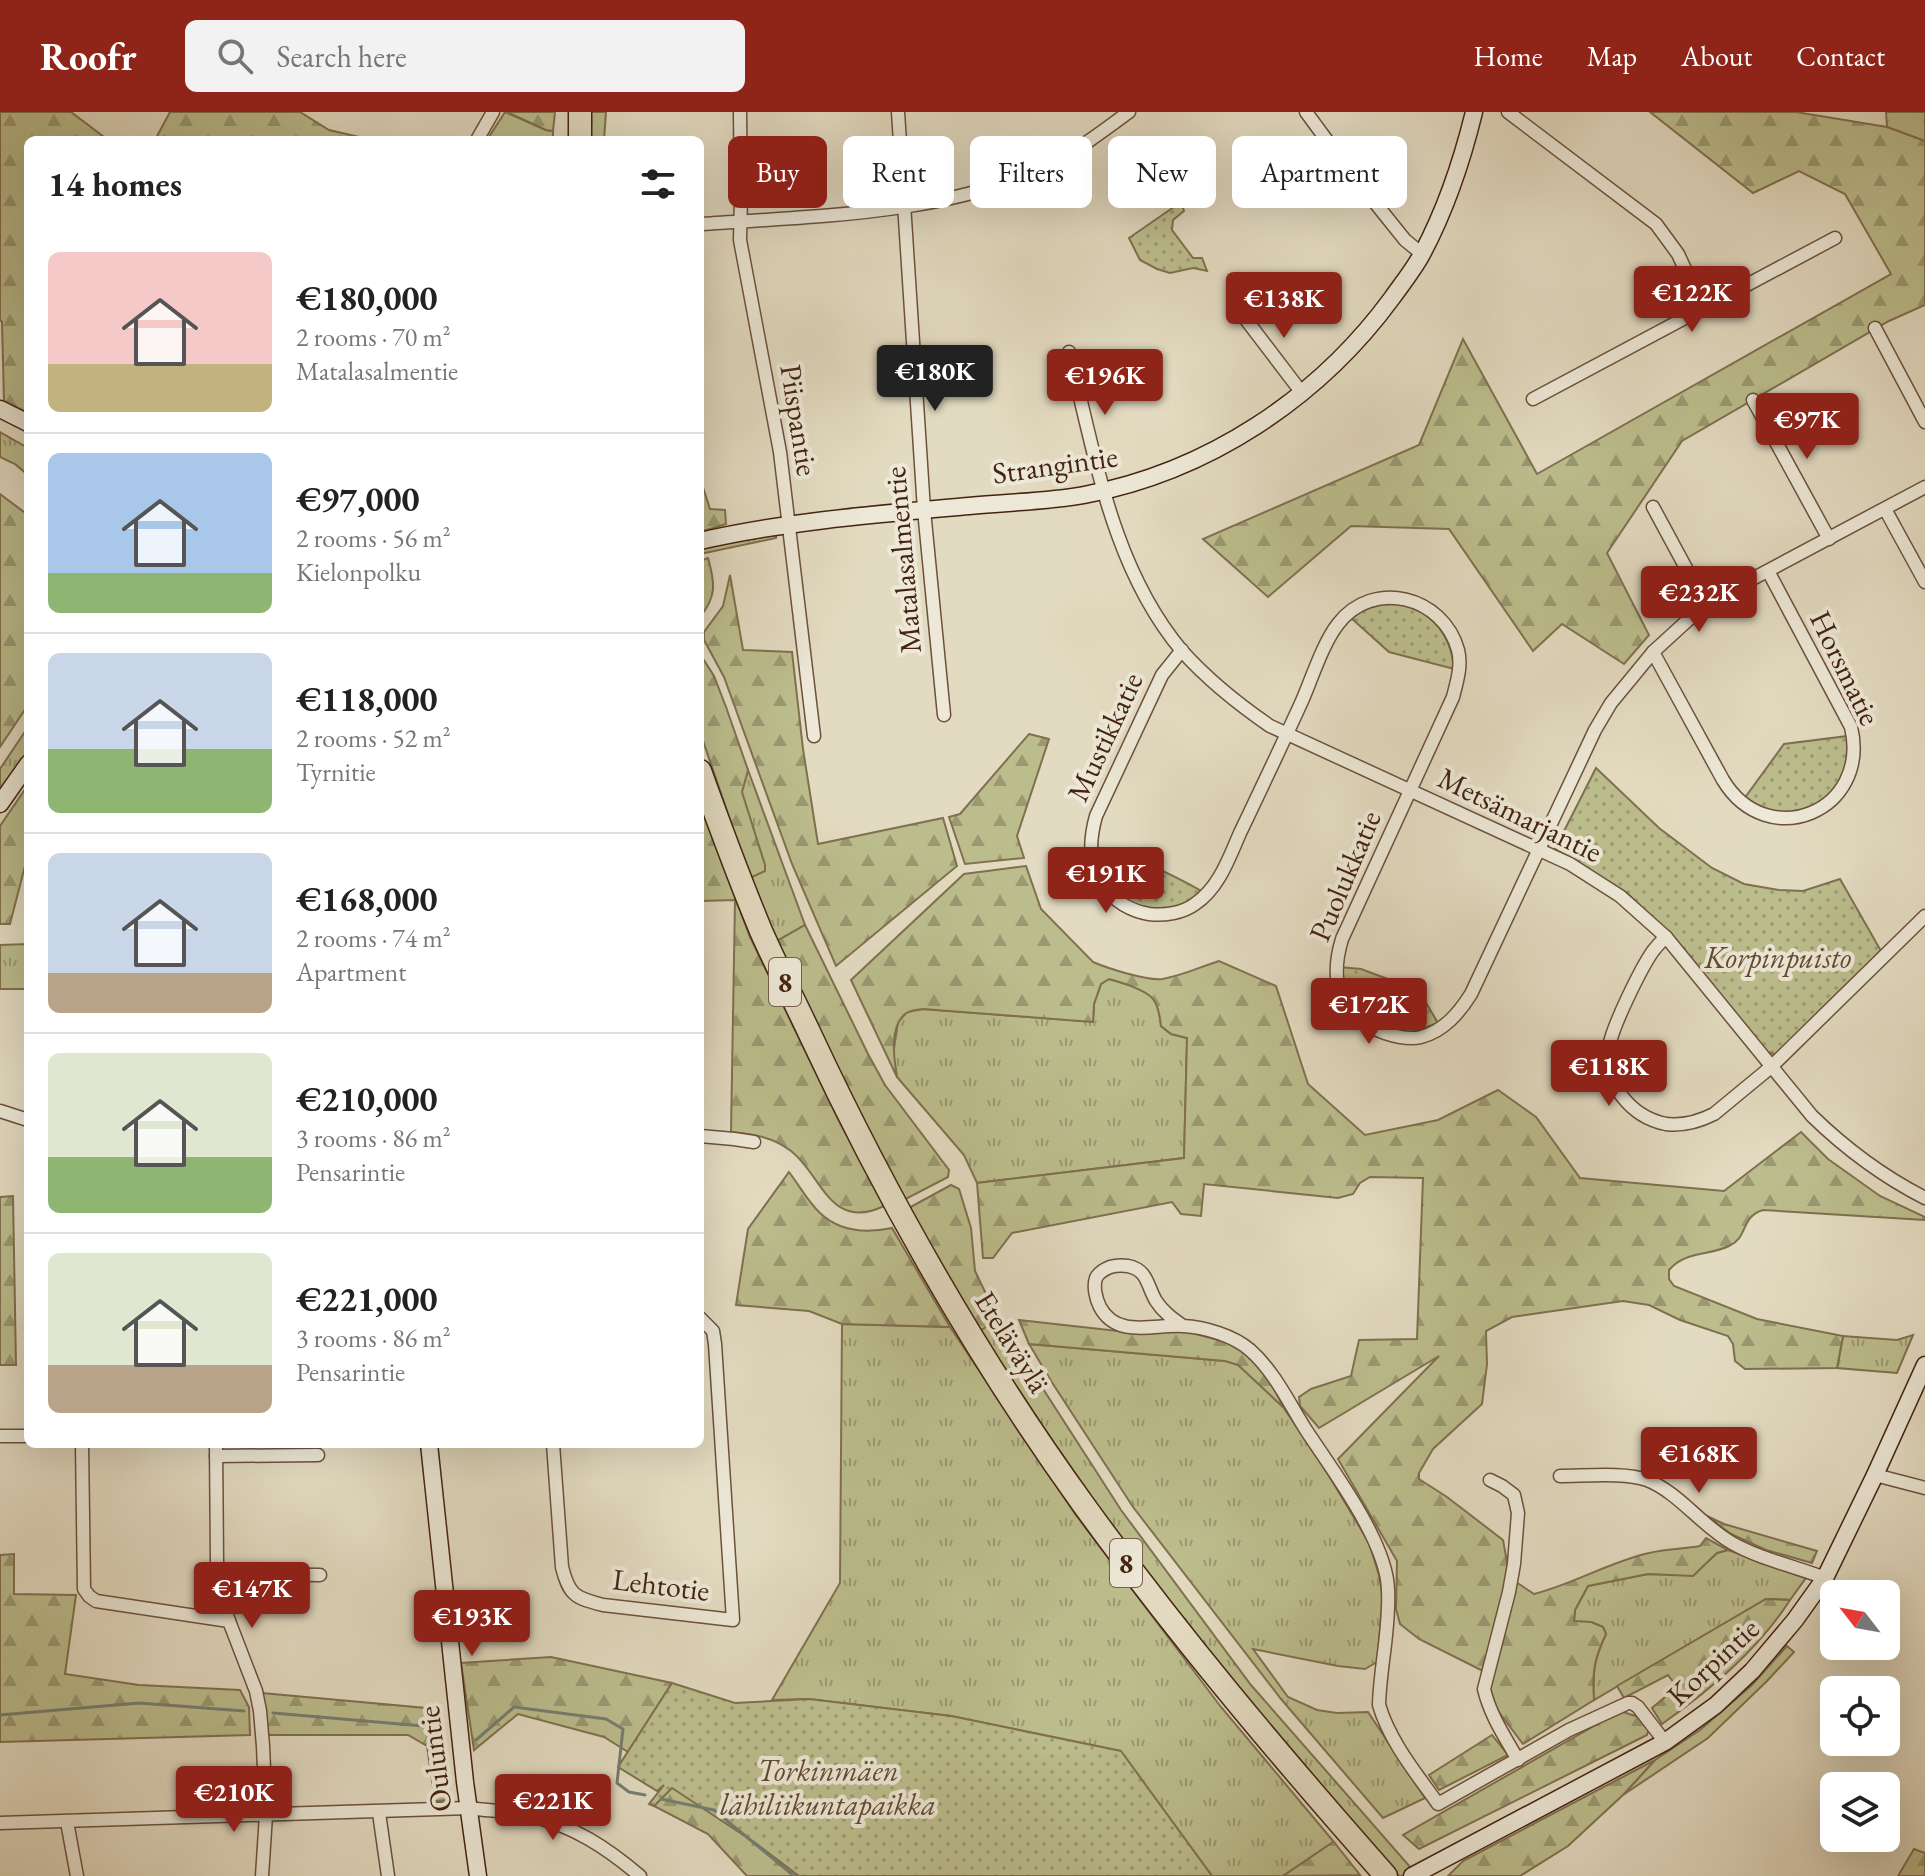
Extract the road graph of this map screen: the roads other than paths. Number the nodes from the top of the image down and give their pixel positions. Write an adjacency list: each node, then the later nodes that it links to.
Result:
1 (493, 112): 9 (street)
2 (580, 112): 10 (highway)
3 (740, 112): 15 (street, Piispantie)
4 (898, 112): 11 (street, Matalasalmentie)
5 (1129, 112): 12 (street)
6 (1306, 112): 18 (street)
7 (1474, 112): 18 (street, Strangintie)
8 (1508, 112): 19 (street)
9 (479, 136)
10 (580, 136)
11 (900, 136)
12 (954, 196)
13 (897, 208): 15 (street)
14 (904, 208): 33 (street, Matalasalmentie)
15 (741, 221): 16 (street); 34 (street, Piispantie)
16 (704, 224)
17 (1835, 238): 19 (street)
18 (1422, 254): 23 (street, Strangintie)
19 (1703, 308): 24 (street)
20 (1238, 309): 23 (street)
21 (1875, 328): 28 (street)
22 (1069, 352): 30 (street, Metsämarjantie)
23 (1302, 393): 30 (street, Strangintie)
24 (1533, 399)
25 (1753, 400): 35 (street)
26 (0, 409): 27 (street)
27 (24, 421)
28 (1925, 422)
29 (1925, 487): 32 (street, Puolukkatie)
30 (1105, 491): 33 (street, Strangintie); 40 (street, Metsämarjantie)
31 (1653, 507): 39 (street)
32 (1885, 509): 35 (street, Puolukkatie); 38 (street)
33 (924, 510): 34 (street, Strangintie); 42 (street, Matalasalmentie)
34 (788, 525): 36 (street, Strangintie); 44 (street, Piispantie)
35 (1829, 539): 37 (street, Puolukkatie)
36 (704, 540)
37 (1768, 571): 39 (street, Puolukkatie); 41 (street, Horsmatie)
38 (1925, 582)
39 (1707, 607): 41 (street, Puolukkatie)
40 (1182, 650): 43 (street, Metsämarjantie); 43 (street, Mustikkatie)
41 (1653, 652): 49 (street, Puolukkatie)
42 (944, 715)
43 (1287, 734): 47 (street, Metsämarjantie); 47 (street)
44 (814, 736)
45 (24, 770): 48 (street)
46 (704, 781): 88 (highway, Eteläväylä / 8)
47 (1410, 790): 49 (street, Metsämarjantie); 49 (street, Puolukkatie)
48 (0, 804)
49 (1538, 850): 51 (street, Metsämarjantie)
50 (1925, 916): 52 (street)
51 (1666, 937): 52 (street, Metsämarjantie); 52 (street)
52 (1771, 1067): 57 (street, Metsämarjantie)
53 (0, 1111): 54 (street)
54 (24, 1119)
55 (704, 1136): 56 (street)
56 (754, 1142)
57 (1925, 1198)
58 (704, 1322): 65 (street, Lehtotie)
59 (1183, 1326): 59 (street); 77 (street)
60 (1925, 1365): 68 (street, Korpintie)
61 (0, 1436): 62 (street)
62 (24, 1436)
63 (82, 1448): 75 (street)
64 (429, 1448): 78 (street, Ouluntie)
65 (553, 1448)
66 (216, 1450): 67 (street); 72 (street)
67 (318, 1455)
68 (1875, 1475): 71 (street); 74 (street, Korpintie)
69 (1560, 1476): 74 (street)
70 (1490, 1480): 77 (street)
71 (1925, 1488)
72 (218, 1574): 73 (street); 75 (street)
73 (320, 1575)
74 (1825, 1578): 76 (street, Korpintie)
75 (229, 1621): 80 (street)
76 (1665, 1742): 77 (street); 89 (street, Korpintie)
77 (1518, 1760)
78 (469, 1808): 79 (street); 86 (street, Ouluntie); 87 (street)
79 (379, 1813): 80 (street); 85 (street)
80 (266, 1815): 81 (street); 84 (street)
81 (67, 1822): 82 (street); 83 (street)
82 (0, 1823)
83 (77, 1876)
84 (262, 1876)
85 (388, 1876)
86 (478, 1876)
87 (640, 1876)
88 (1386, 1876)
89 (1412, 1876)

